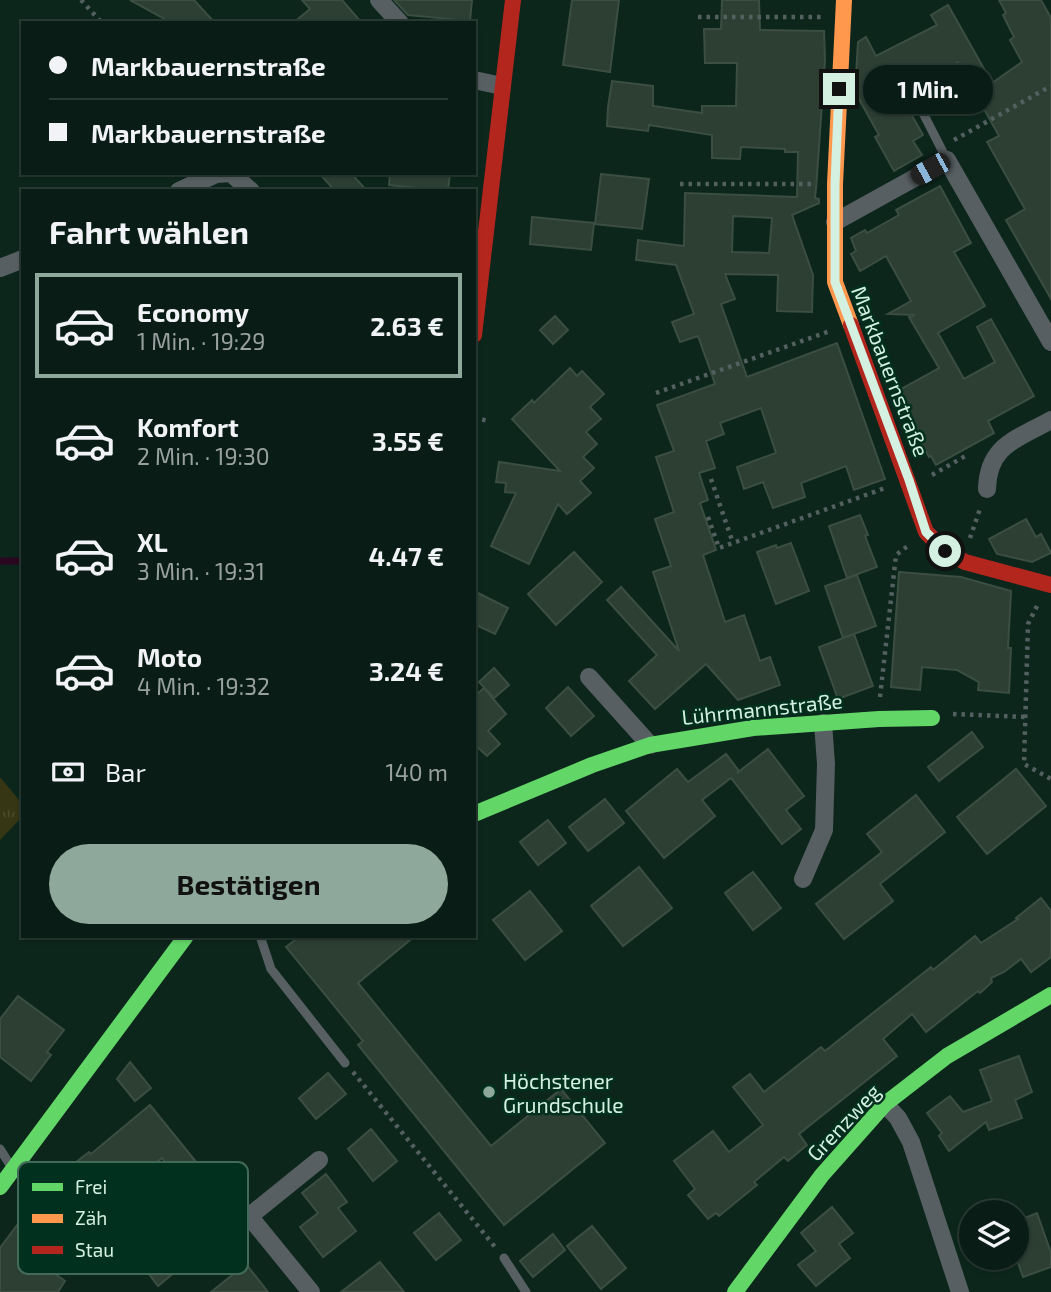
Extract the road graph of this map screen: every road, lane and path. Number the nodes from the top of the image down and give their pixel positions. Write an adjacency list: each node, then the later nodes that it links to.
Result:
1 (81, 0): 7 (path)
2 (379, 0): 8 (street)
3 (513, 0): 10 (street)
4 (845, 0): 6 (street, Markbauernstraße)
5 (698, 17): 6 (path)
6 (843, 17): 17 (street, Markbauernstraße)
7 (100, 21)
8 (398, 21)
9 (476, 80): 10 (street)
10 (502, 86): 23 (street)
11 (1051, 86): 13 (path)
12 (922, 111): 13 (lane)
13 (944, 154): 20 (street); 25 (street)
14 (214, 175): 18 (street)
15 (233, 175): 19 (street)
16 (680, 184): 17 (path)
17 (835, 184): 20 (street, Markbauernstraße)
18 (183, 189)
19 (249, 189)
20 (835, 222): 24 (street, Markbauernstraße)
21 (21, 260): 22 (street)
22 (0, 268)
23 (476, 317)
24 (850, 323): 26 (path); 33 (street, Markbauernstraße)
25 (1051, 342)
26 (656, 393)
27 (476, 418): 29 (path)
28 (1051, 420): 34 (street)
29 (488, 421)
30 (967, 455): 31 (path)
31 (928, 478)
32 (711, 479): 37 (path)
33 (909, 480): 36 (street, Markbauernstraße); 37 (path)
34 (987, 489): 38 (path)
35 (708, 517): 37 (path)
36 (926, 532): 38 (street); 43 (path)
37 (733, 543)
38 (965, 562): 39 (street)
39 (1050, 584): 41 (path)
40 (589, 677): 45 (street)
41 (1025, 717): 42 (path); 46 (path)
42 (932, 718): 43 (street, Lührmannstraße)
43 (879, 719): 44 (street, Lührmannstraße)
44 (823, 723): 45 (street, Lührmannstraße); 48 (street)
45 (650, 745): 47 (street, Lührmannstraße)
46 (1051, 779)
47 (476, 813)
48 (803, 879)
49 (186, 938): 57 (street)
50 (261, 938): 52 (lane)
51 (1051, 995): 53 (street, Grenzweg)
52 (345, 1063): 61 (path)
53 (885, 1104): 64 (street, Grenzweg); 65 (street)
54 (0, 1149): 58 (lane)
55 (319, 1160): 60 (street)
56 (18, 1162): 58 (street)
57 (18, 1162)
58 (13, 1169): 59 (street)
59 (0, 1187)
60 (249, 1216): 62 (street)
61 (504, 1258): 63 (lane)
62 (311, 1292)
63 (526, 1292)
64 (735, 1292)
65 (960, 1292)

